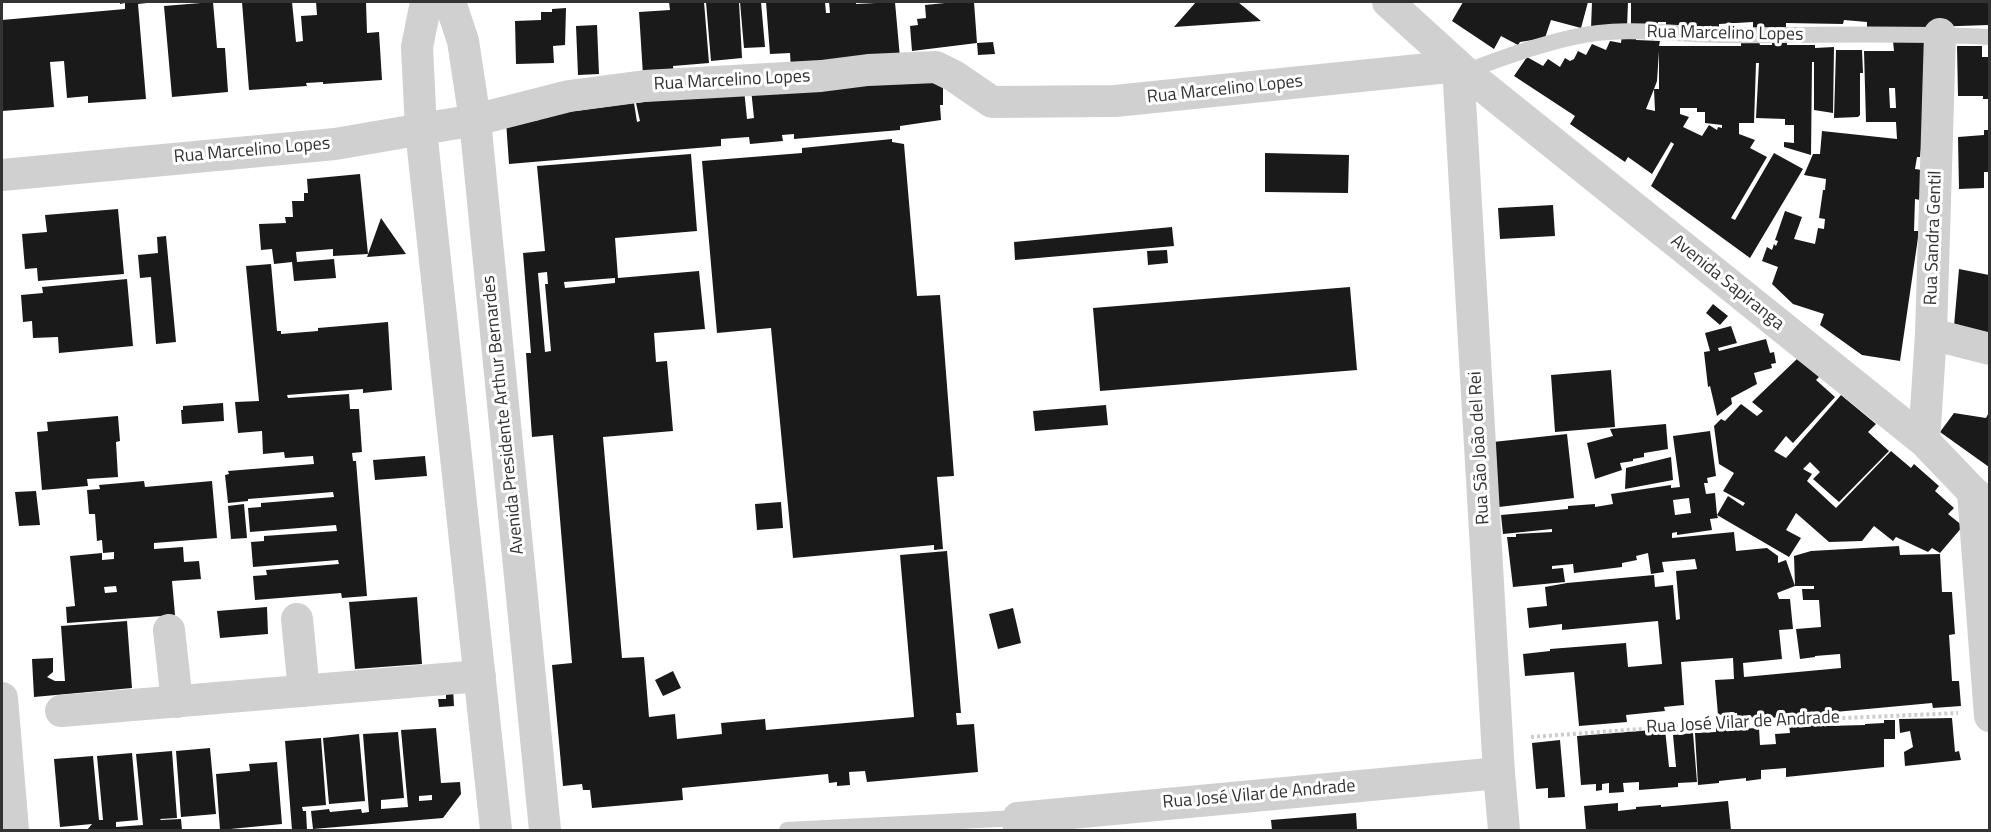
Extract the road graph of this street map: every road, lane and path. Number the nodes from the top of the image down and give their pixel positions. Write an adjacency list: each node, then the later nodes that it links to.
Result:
1 (426, 2): 8 (street)
2 (450, 2): 7 (street, Avenida Presidente Arthur Bernardes)
3 (1388, 2): 6 (street, Avenida Sapiranga)
4 (1940, 34): 5 (lane, Rua Marcelino Lopes); 6 (lane, Rua Marcelino Lopes); 10 (street, Rua Sandra Gentil)
5 (1989, 37)
6 (1462, 69): 7 (street, Rua Marcelino Lopes); 12 (street, Avenida Sapiranga); 23 (street, Rua São João del Rei)
7 (475, 120): 8 (street, Rua Marcelino Lopes); 29 (street, Avenida Presidente Arthur Bernardes)
8 (421, 130): 9 (street, Rua Marcelino Lopes); 16 (street)
9 (2, 175)
10 (1930, 334): 11 (street); 12 (street, Rua Sandra Gentil)
11 (1989, 349)
12 (1924, 441): 13 (street, Avenida Sapiranga)
13 (1981, 499): 20 (street)
14 (297, 619): 17 (street)
15 (169, 630): 19 (street)
16 (480, 676): 17 (street); 28 (street)
17 (304, 691): 19 (street)
18 (2, 698): 27 (street)
19 (177, 702): 21 (street)
20 (1989, 710): 22 (street); 23 (path, Rua José Vilar de Andrade)
21 (61, 711)
22 (1989, 716)
23 (1497, 739): 24 (street, Rua São João del Rei)
24 (1499, 773): 25 (street, Rua José Vilar de Andrade); 31 (street, Rua São João del Rei)
25 (1159, 817): 26 (street, Rua José Vilar de Andrade)
26 (1019, 824): 30 (lane)
27 (13, 831)
28 (496, 831)
29 (545, 831)
30 (787, 831)
31 (1504, 831)

